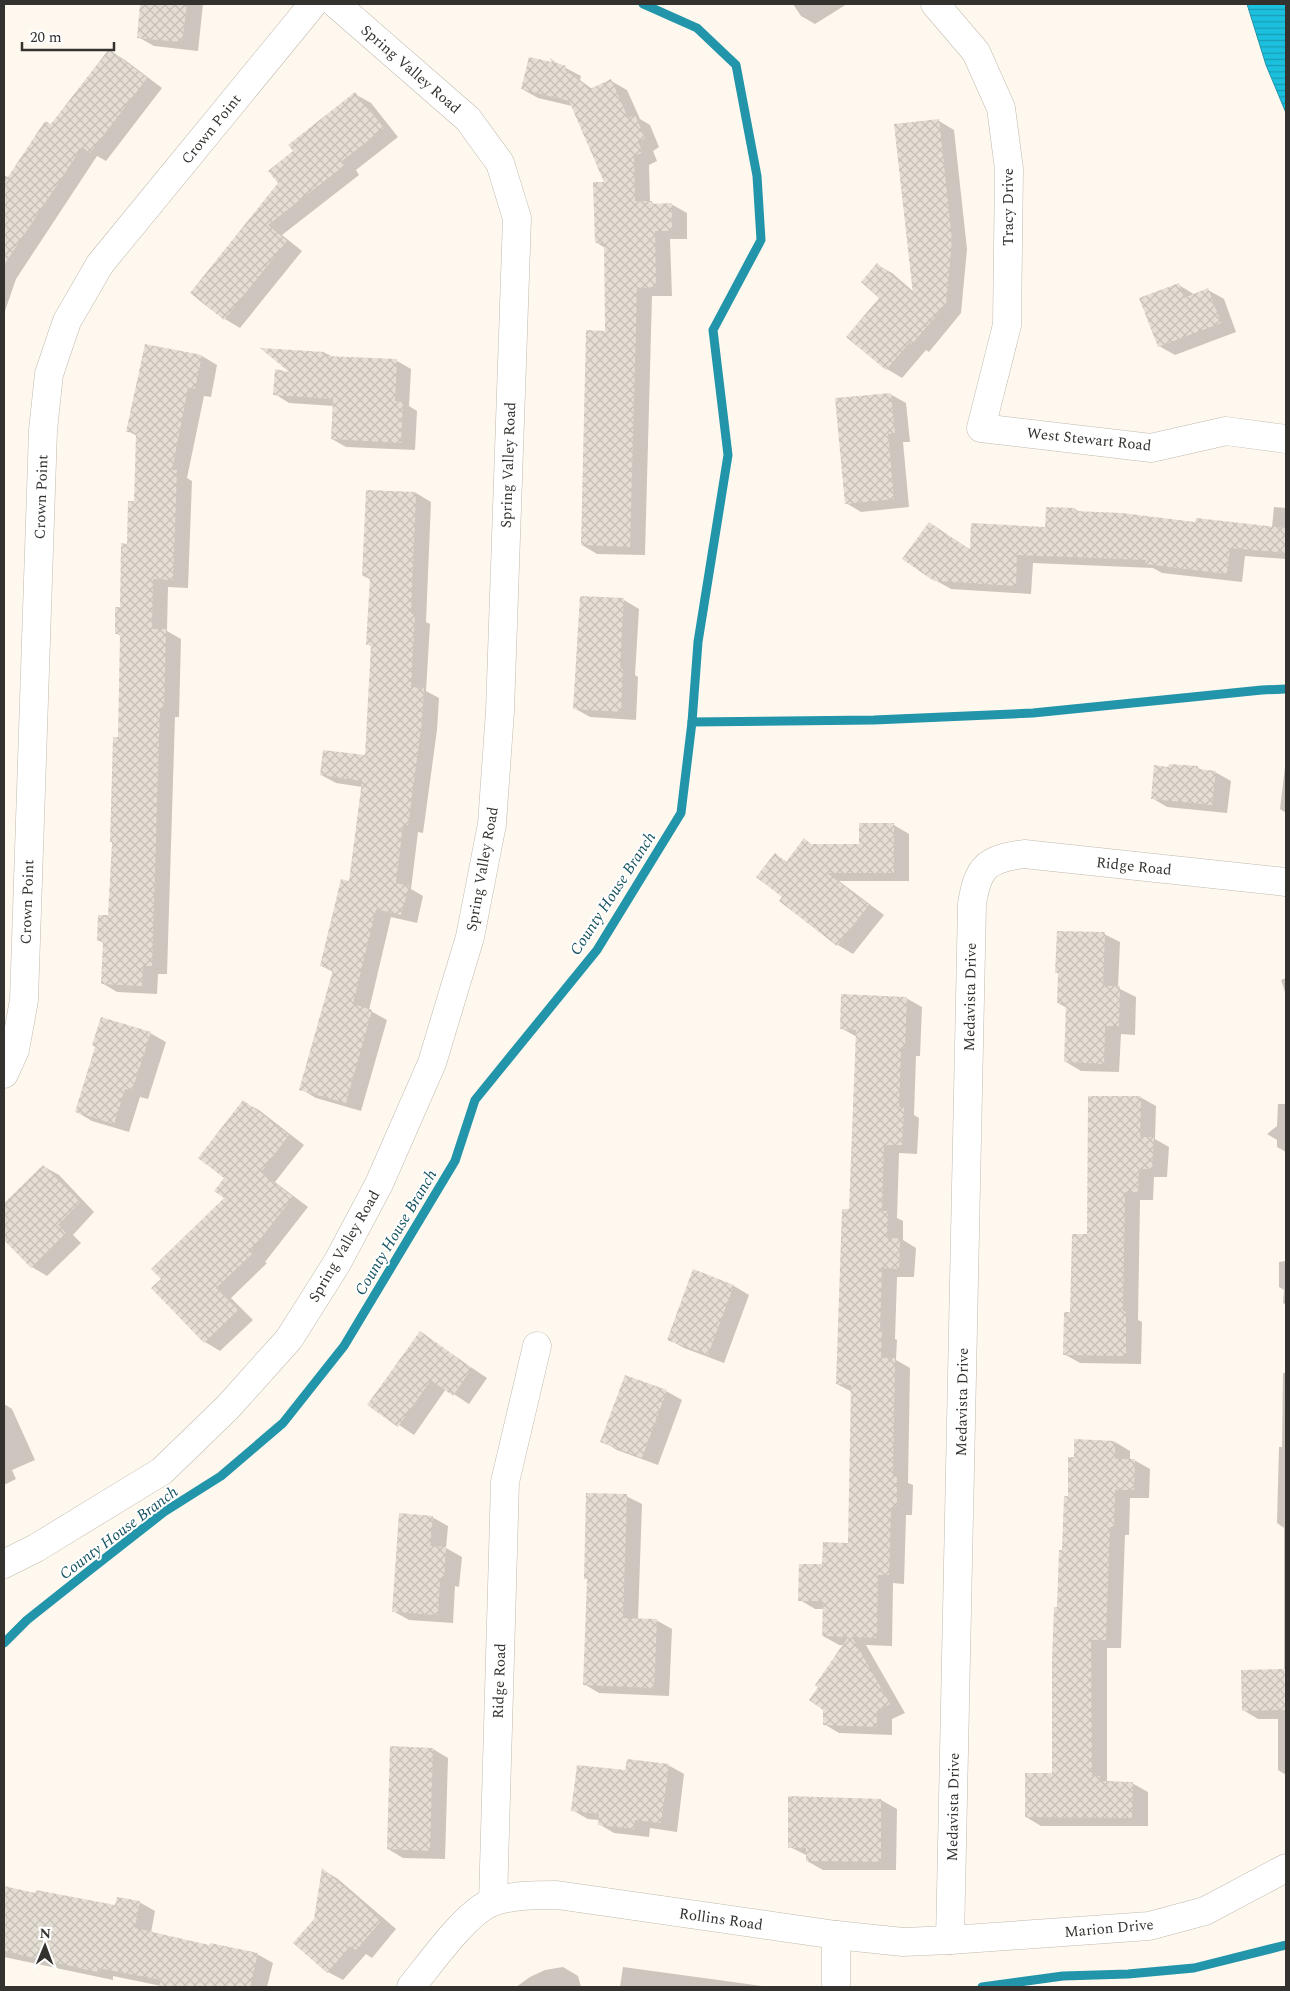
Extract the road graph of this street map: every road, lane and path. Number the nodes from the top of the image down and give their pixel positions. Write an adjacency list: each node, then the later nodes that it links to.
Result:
1 (313, 4): 8 (street, Crown Point)
2 (336, 4): 10 (street, Spring Valley Road)
3 (935, 4): 4 (street, Tracy Drive)
4 (981, 428): 5 (street, West Stewart Road)
5 (1286, 440)
6 (985, 867): 7 (street, Ridge Road); 14 (street, Medavista Drive)
7 (1286, 882)
8 (4, 1074)
9 (537, 1346): 12 (street, Ridge Road)
10 (4, 1564)
11 (1286, 1868): 14 (street, Marion Drive)
12 (493, 1902): 13 (street, Rollins Road); 15 (street)
13 (836, 1935): 14 (street, Rollins Road); 16 (street)
14 (950, 1940)
15 (411, 1987)
16 (836, 1987)

